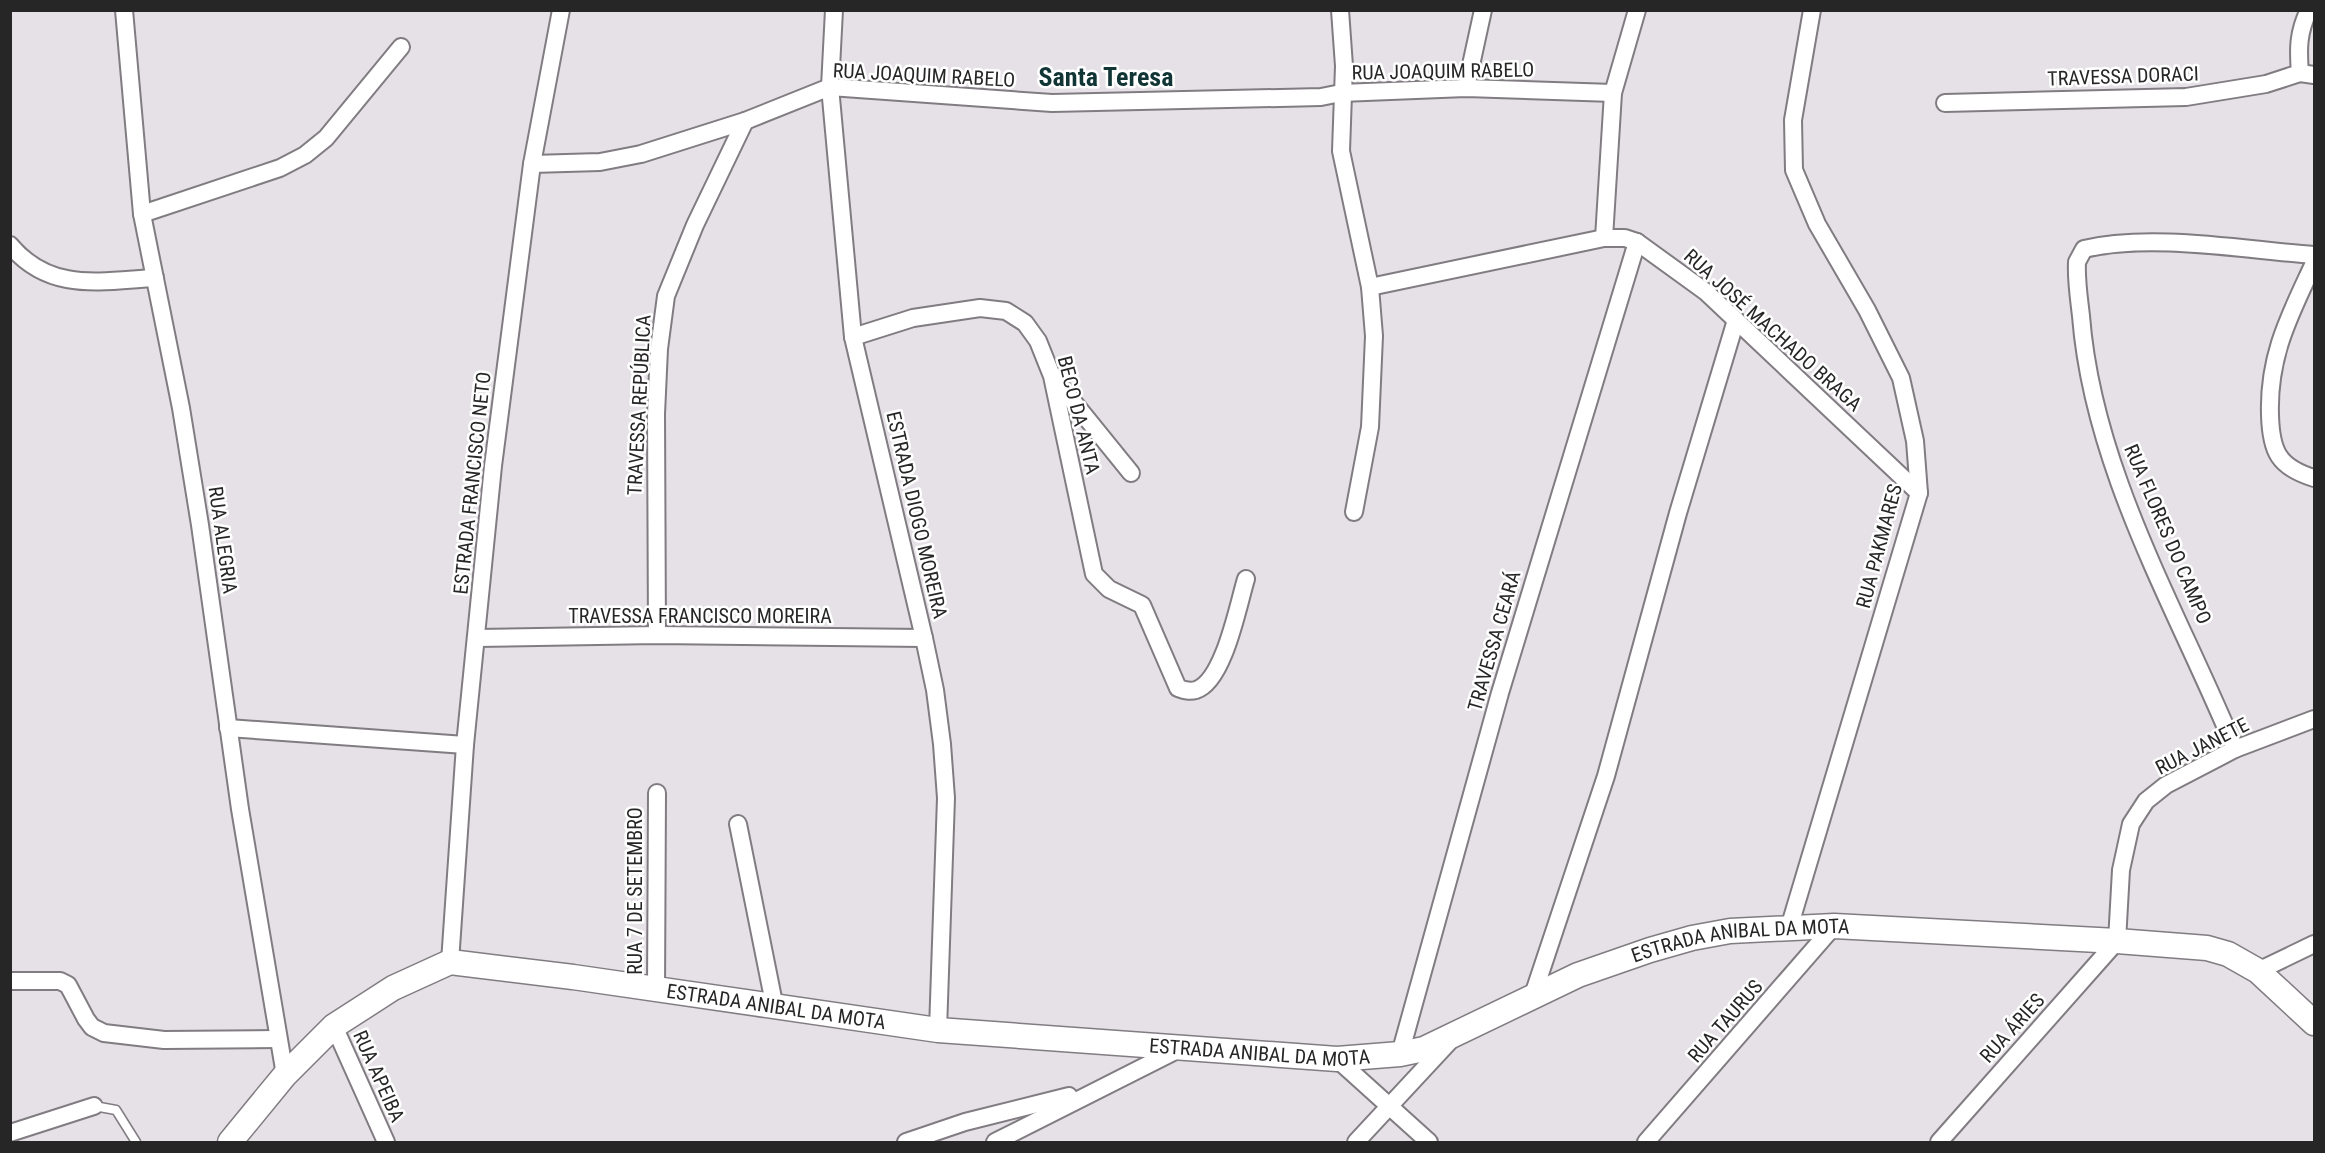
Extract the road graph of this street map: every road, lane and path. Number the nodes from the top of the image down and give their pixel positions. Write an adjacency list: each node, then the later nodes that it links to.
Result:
1 (124, 10): 18 (street, RUA ALEGRIA)
2 (561, 10): 17 (street, ESTRADA FRANCISCO NETO)
3 (834, 10): 11 (street, ESTRADA DIOGO MOREIRA)
4 (1340, 10): 13 (street)
5 (1483, 10): 12 (street)
6 (1637, 10): 14 (street)
7 (1812, 10): 31 (street, RUA PAKMARES)
8 (2308, 10): 10 (street)
9 (401, 47): 18 (street)
10 (2307, 74): 15 (street, TRAVESSA DORACI)
11 (830, 87): 13 (street, RUA JOAQUIM RABELO); 16 (street, RUA JOAQUIM RABELO); 27 (street, ESTRADA DIOGO MOREIRA)
12 (1466, 88): 13 (street, RUA JOAQUIM RABELO); 14 (street, RUA JOAQUIM RABELO)
13 (1341, 93): 25 (street)
14 (1613, 93): 19 (street)
15 (1945, 103)
16 (745, 121): 17 (street, RUA JOAQUIM RABELO); 34 (street, TRAVESSA REPÚBLICA)
17 (532, 164): 35 (street, ESTRADA FRANCISCO NETO)
18 (142, 214): 24 (street, RUA ALEGRIA)
19 (1604, 238): 20 (street, RUA JOSÉ MACHADO BRAGA); 25 (street, RUA JOSÉ MACHADO BRAGA)
20 (1637, 242): 26 (street, RUA JOSÉ MACHADO BRAGA); 59 (street, TRAVESSA CEARÁ)
21 (10, 245): 24 (street)
22 (2314, 255): 40 (street, RUA FLORES DO CAMPO)
23 (2314, 262): 30 (street)
24 (155, 278): 38 (street, RUA ALEGRIA)
25 (1370, 287): 32 (street)
26 (1736, 320): 31 (street, RUA JOSÉ MACHADO BRAGA); 51 (street)
27 (854, 337): 28 (street, BECO DA ANTA); 36 (street, ESTRADA DIOGO MOREIRA)
28 (1052, 376): 29 (street); 33 (street, BECO DA ANTA)
29 (1131, 473)
30 (2314, 478)
31 (1918, 493): 44 (street, RUA PAKMARES)
32 (1354, 512)
33 (1246, 579)
34 (657, 635): 35 (street, TRAVESSA FRANCISCO MOREIRA); 36 (street, TRAVESSA FRANCISCO MOREIRA)
35 (477, 638): 39 (street, ESTRADA FRANCISCO NETO)
36 (924, 638): 55 (street, ESTRADA DIOGO MOREIRA)
37 (2314, 719): 40 (street, RUA JANETE)
38 (228, 728): 39 (street); 57 (street, RUA ALEGRIA)
39 (465, 745): 47 (street, ESTRADA FRANCISCO NETO)
40 (2235, 748): 45 (street, RUA JANETE)
41 (657, 793): 50 (street, RUA 7 DE SETEMBRO)
42 (738, 824): 52 (street)
43 (1834, 926): 44 (street, ESTRADA ANIBAL DA MOTA); 45 (street, ESTRADA ANIBAL DA MOTA); 73 (street, RUA TAURUS)
44 (1789, 928): 51 (street, ESTRADA ANIBAL DA MOTA)
45 (2117, 941): 48 (street, ESTRADA ANIBAL DA MOTA); 74 (street, RUA ÁRIES)
46 (2314, 944): 48 (street)
47 (450, 962): 50 (street, ESTRADA ANIBAL DA MOTA); 54 (street)
48 (2258, 971): 53 (street, ESTRADA ANIBAL DA MOTA)
49 (10, 981): 57 (street)
50 (656, 990): 52 (street, ESTRADA ANIBAL DA MOTA)
51 (1532, 998): 56 (street, ESTRADA ANIBAL DA MOTA)
52 (775, 1008): 55 (street, ESTRADA ANIBAL DA MOTA)
53 (2314, 1023)
54 (334, 1026): 61 (street); 68 (street, RUA APEIBA)
55 (938, 1030): 58 (street, ESTRADA ANIBAL DA MOTA)
56 (1453, 1037): 59 (street, ESTRADA ANIBAL DA MOTA); 64 (street)
57 (277, 1039): 61 (street, RUA ALEGRIA)
58 (1180, 1048): 60 (street, ESTRADA ANIBAL DA MOTA); 62 (street)
59 (1400, 1054): 60 (street, ESTRADA ANIBAL DA MOTA)
60 (1337, 1059): 64 (street)
61 (285, 1075): 67 (street)
62 (1100, 1088): 69 (street); 70 (street)
63 (94, 1106): 65 (street); 66 (lane)
64 (1388, 1107): 71 (street); 72 (street)
65 (10, 1133)
66 (136, 1143)
67 (230, 1143)
68 (386, 1143)
69 (906, 1143)
70 (995, 1143)
71 (1356, 1143)
72 (1429, 1143)
73 (1646, 1143)
74 (1939, 1143)

